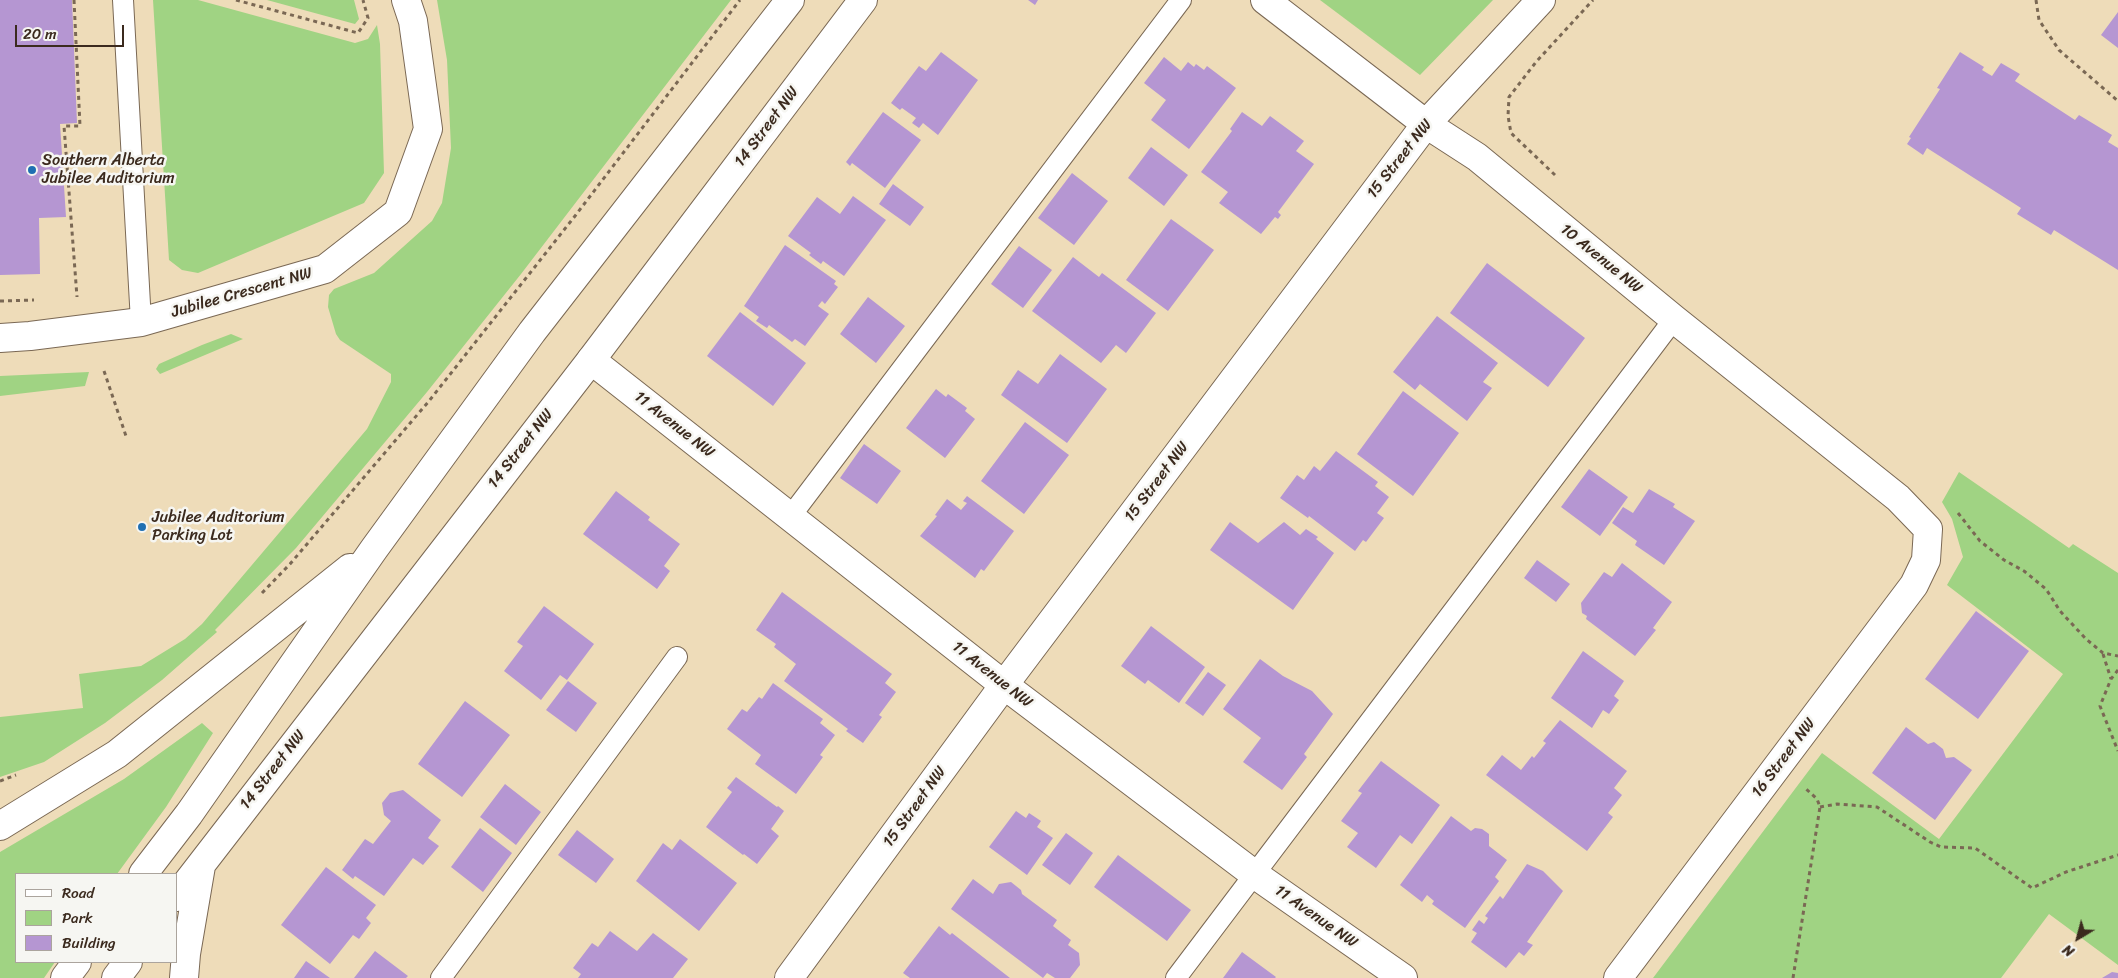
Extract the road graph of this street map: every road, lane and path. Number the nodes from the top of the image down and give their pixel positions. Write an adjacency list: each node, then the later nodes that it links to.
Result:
1 (74, 0): 19 (path)
2 (122, 0): 21 (lane)
3 (236, 0): 4 (path)
4 (362, 0)
5 (406, 0): 21 (street, Jubilee Crescent NW)
6 (740, 0): 30 (path)
7 (790, 0): 29 (street)
8 (863, 0): 23 (street, 14 Street NW)
9 (1181, 0): 27 (lane)
10 (1265, 0): 15 (street, 10 Avenue NW)
11 (1541, 0): 15 (street, 15 Street NW)
12 (1593, 0): 16 (path)
13 (2036, 0): 14 (path)
14 (2118, 101)
15 (1426, 124): 20 (street, 10 Avenue NW); 36 (street, 15 Street NW)
16 (1510, 127): 17 (path); 18 (path)
17 (1504, 131)
18 (1561, 181)
19 (77, 298)
20 (1674, 319): 28 (street, 10 Avenue NW); 46 (lane)
21 (141, 322): 22 (street, Jubilee Crescent NW)
22 (0, 338)
23 (591, 360): 27 (street, 11 Avenue NW); 44 (street, 14 Street NW)
24 (104, 371): 25 (path)
25 (126, 436)
26 (1954, 509): 31 (path)
27 (790, 517): 36 (street, 11 Avenue NW)
28 (1928, 529): 57 (street, 16 Street NW)
29 (374, 549): 42 (street); 45 (street)
30 (257, 598)
31 (2103, 653): 32 (path); 35 (path)
32 (2118, 656)
33 (677, 657): 53 (lane)
34 (2118, 670): 35 (path)
35 (2111, 679): 37 (path)
36 (1004, 685): 46 (street, 11 Avenue NW); 54 (street, 15 Street NW)
37 (2118, 750)
38 (25, 772): 39 (path)
39 (0, 781)
40 (1802, 785): 41 (path)
41 (1820, 807): 43 (path); 58 (path)
42 (0, 826)
43 (2118, 855)
44 (201, 862): 47 (street, 14 Street NW); 52 (street)
45 (144, 873)
46 (1254, 874): 55 (lane); 56 (street, 11 Avenue NW)
47 (178, 893)
48 (76, 963): 50 (street)
49 (127, 963): 51 (street)
50 (65, 978)
51 (116, 978)
52 (184, 978)
53 (442, 978)
54 (789, 978)
55 (1176, 978)
56 (1403, 978)
57 (1618, 978)
58 (1793, 978)

